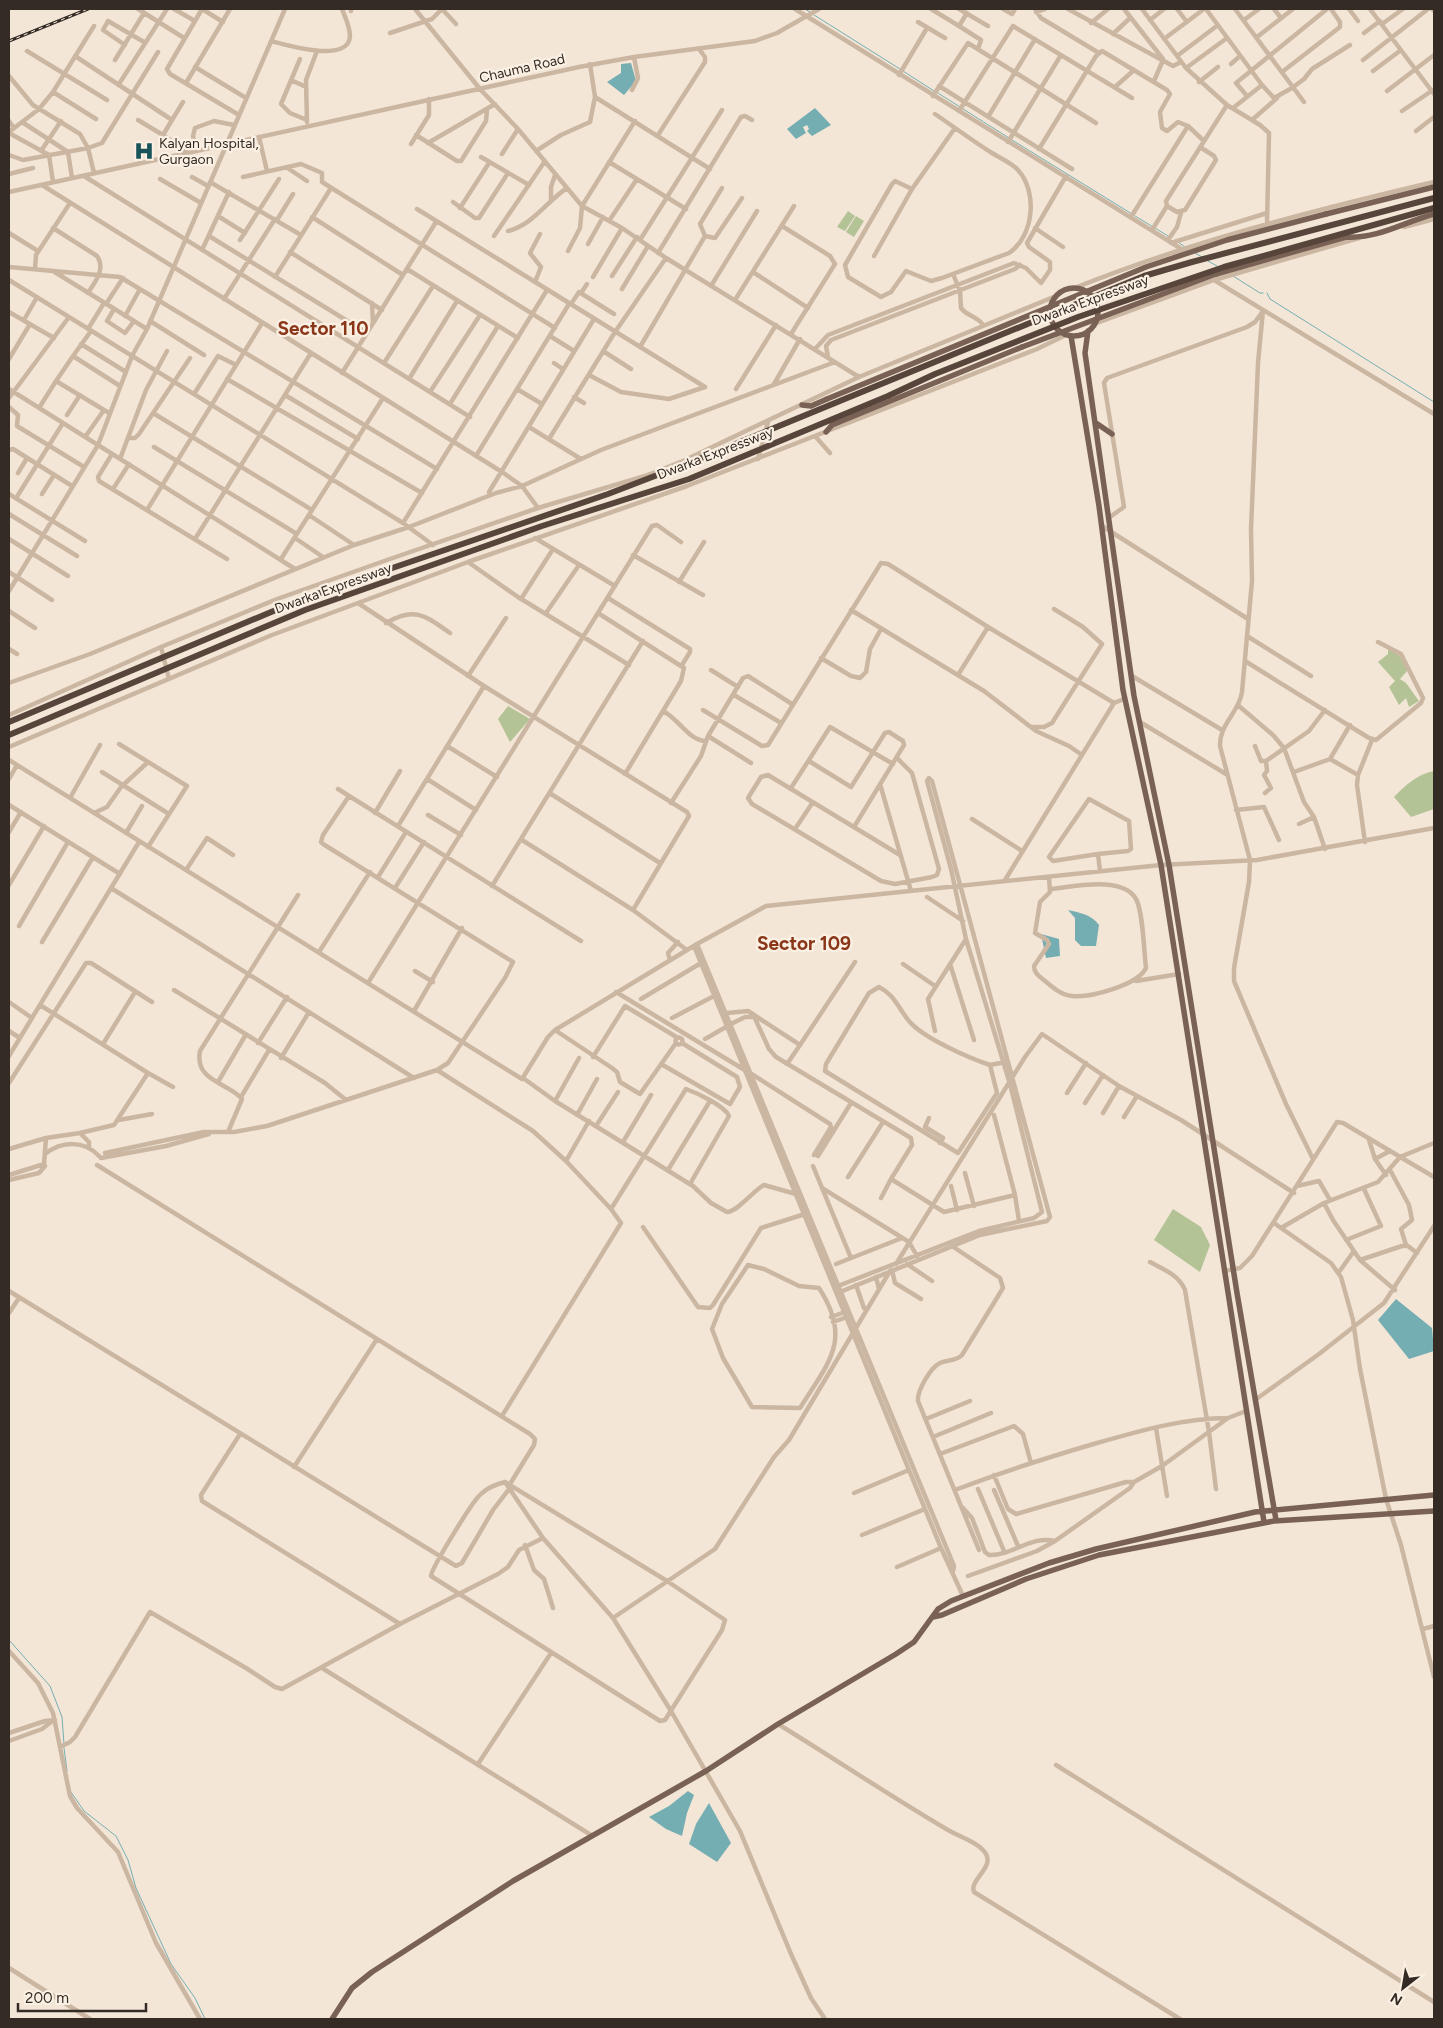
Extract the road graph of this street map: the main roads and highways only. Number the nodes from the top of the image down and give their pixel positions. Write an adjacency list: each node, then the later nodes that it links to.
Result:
1 (1434, 188): 7 (main road, bridge)
2 (1434, 198): 11 (highway, Dwarka Expressway, bridge)
3 (1434, 208): 12 (highway, Dwarka Expressway, bridge)
4 (1434, 214): 9 (main road, bridge)
5 (1088, 331): 6 (main road); 6 (main road); 8 (main road)
6 (1069, 335): 14 (main road)
7 (802, 405)
8 (1096, 423): 10 (main road); 15 (main road)
9 (826, 432)
10 (1112, 434)
11 (9, 722)
12 (9, 735)
13 (1434, 1495): 15 (main road)
14 (1263, 1510): 15 (main road); 18 (main road); 19 (main road)
15 (1273, 1510): 17 (main road)
16 (1434, 1511): 17 (main road)
17 (1276, 1520): 18 (main road)
18 (1264, 1522): 19 (main road)
19 (933, 1617): 20 (main road)
20 (332, 2019)

